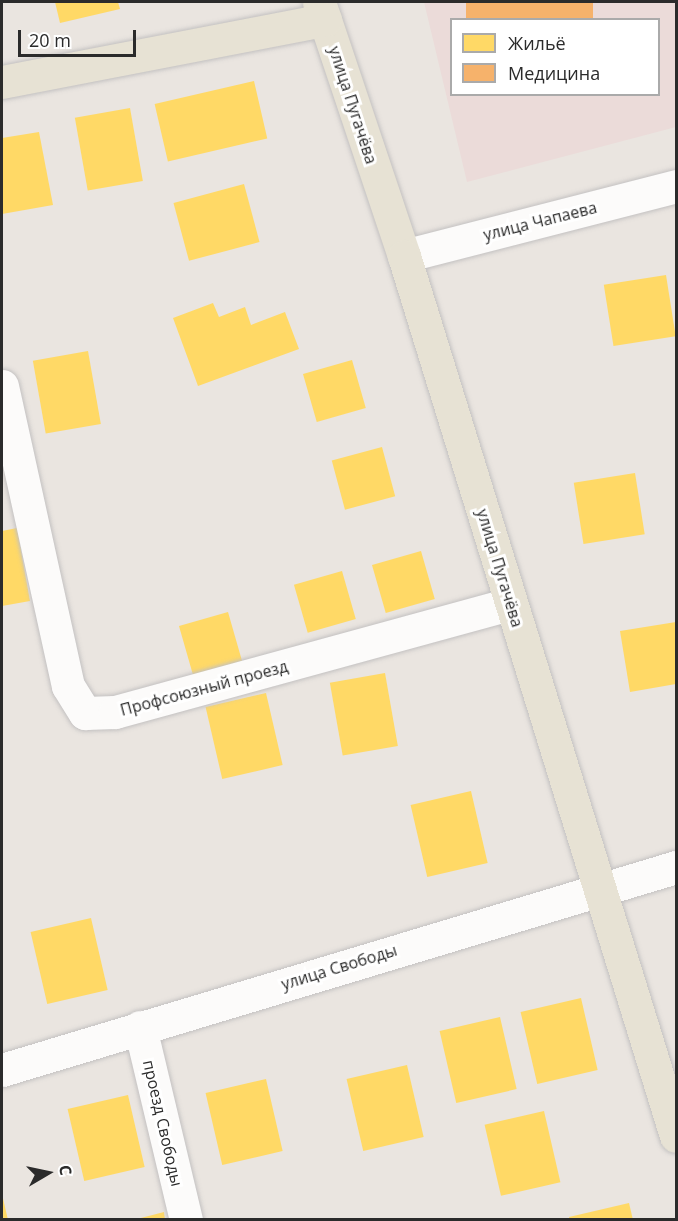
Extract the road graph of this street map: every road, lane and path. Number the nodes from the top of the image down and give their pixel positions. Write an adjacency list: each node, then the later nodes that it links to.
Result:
1 (322, 11): 2 (main road); 4 (main road, улица Пугачёва)
2 (2, 82)
3 (676, 186): 4 (street, улица Чапаева)
4 (404, 256): 6 (main road, улица Пугачёва)
5 (2, 386): 6 (street, Профсоюзный проезд)
6 (511, 604): 8 (main road, улица Пугачёва)
7 (676, 867): 8 (street, улица Свободы)
8 (599, 889): 9 (street, улица Свободы); 11 (main road, улица Пугачёва)
9 (140, 1027): 10 (street, улица Свободы); 12 (street, проезд Свободы)
10 (2, 1070)
11 (676, 1136)
12 (186, 1220)

